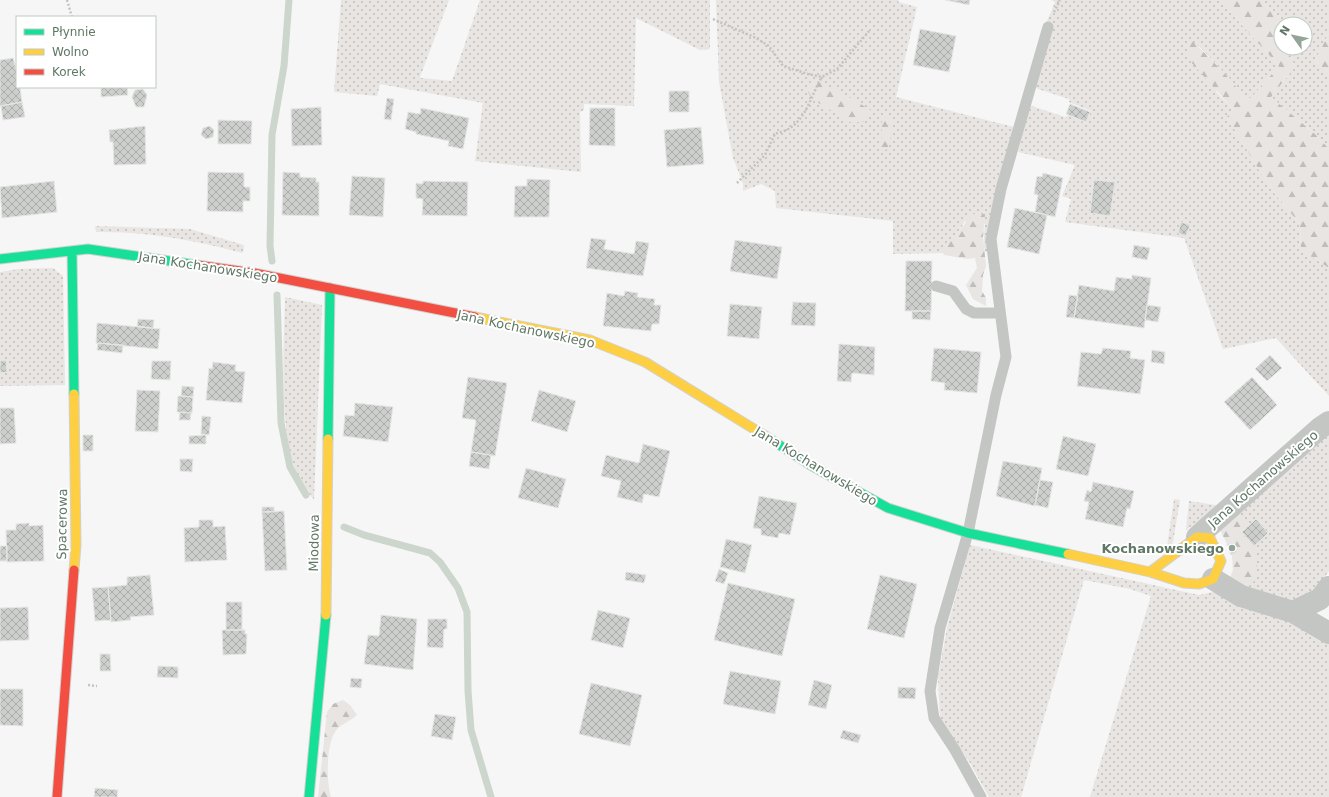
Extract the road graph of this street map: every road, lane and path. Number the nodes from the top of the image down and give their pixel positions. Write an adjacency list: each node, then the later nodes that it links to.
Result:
1 (67, 0): 2 (path)
2 (72, 16)
3 (713, 19): 6 (path)
4 (1048, 27): 12 (lane)
5 (870, 30): 6 (path)
6 (822, 77): 7 (path)
7 (737, 184)
8 (72, 251): 9 (street, Jana Kochanowskiego); 11 (street, Jana Kochanowskiego); 21 (street, Spacerowa)
9 (0, 259)
10 (936, 286): 12 (lane)
11 (330, 288): 14 (street, Jana Kochanowskiego); 22 (street, Miodowa)
12 (999, 313): 14 (lane)
13 (1329, 422): 15 (street, Jana Kochanowskiego)
14 (968, 533): 16 (street, Jana Kochanowskiego); 23 (lane)
15 (1198, 536): 16 (street, Jana Kochanowskiego); 17 (street, Jana Kochanowskiego)
16 (1150, 572): 17 (street, Jana Kochanowskiego)
17 (1213, 579): 19 (street)
18 (1329, 587): 19 (street)
19 (1293, 612): 20 (street)
20 (1329, 633)
21 (57, 797)
22 (309, 797)
23 (981, 797)

